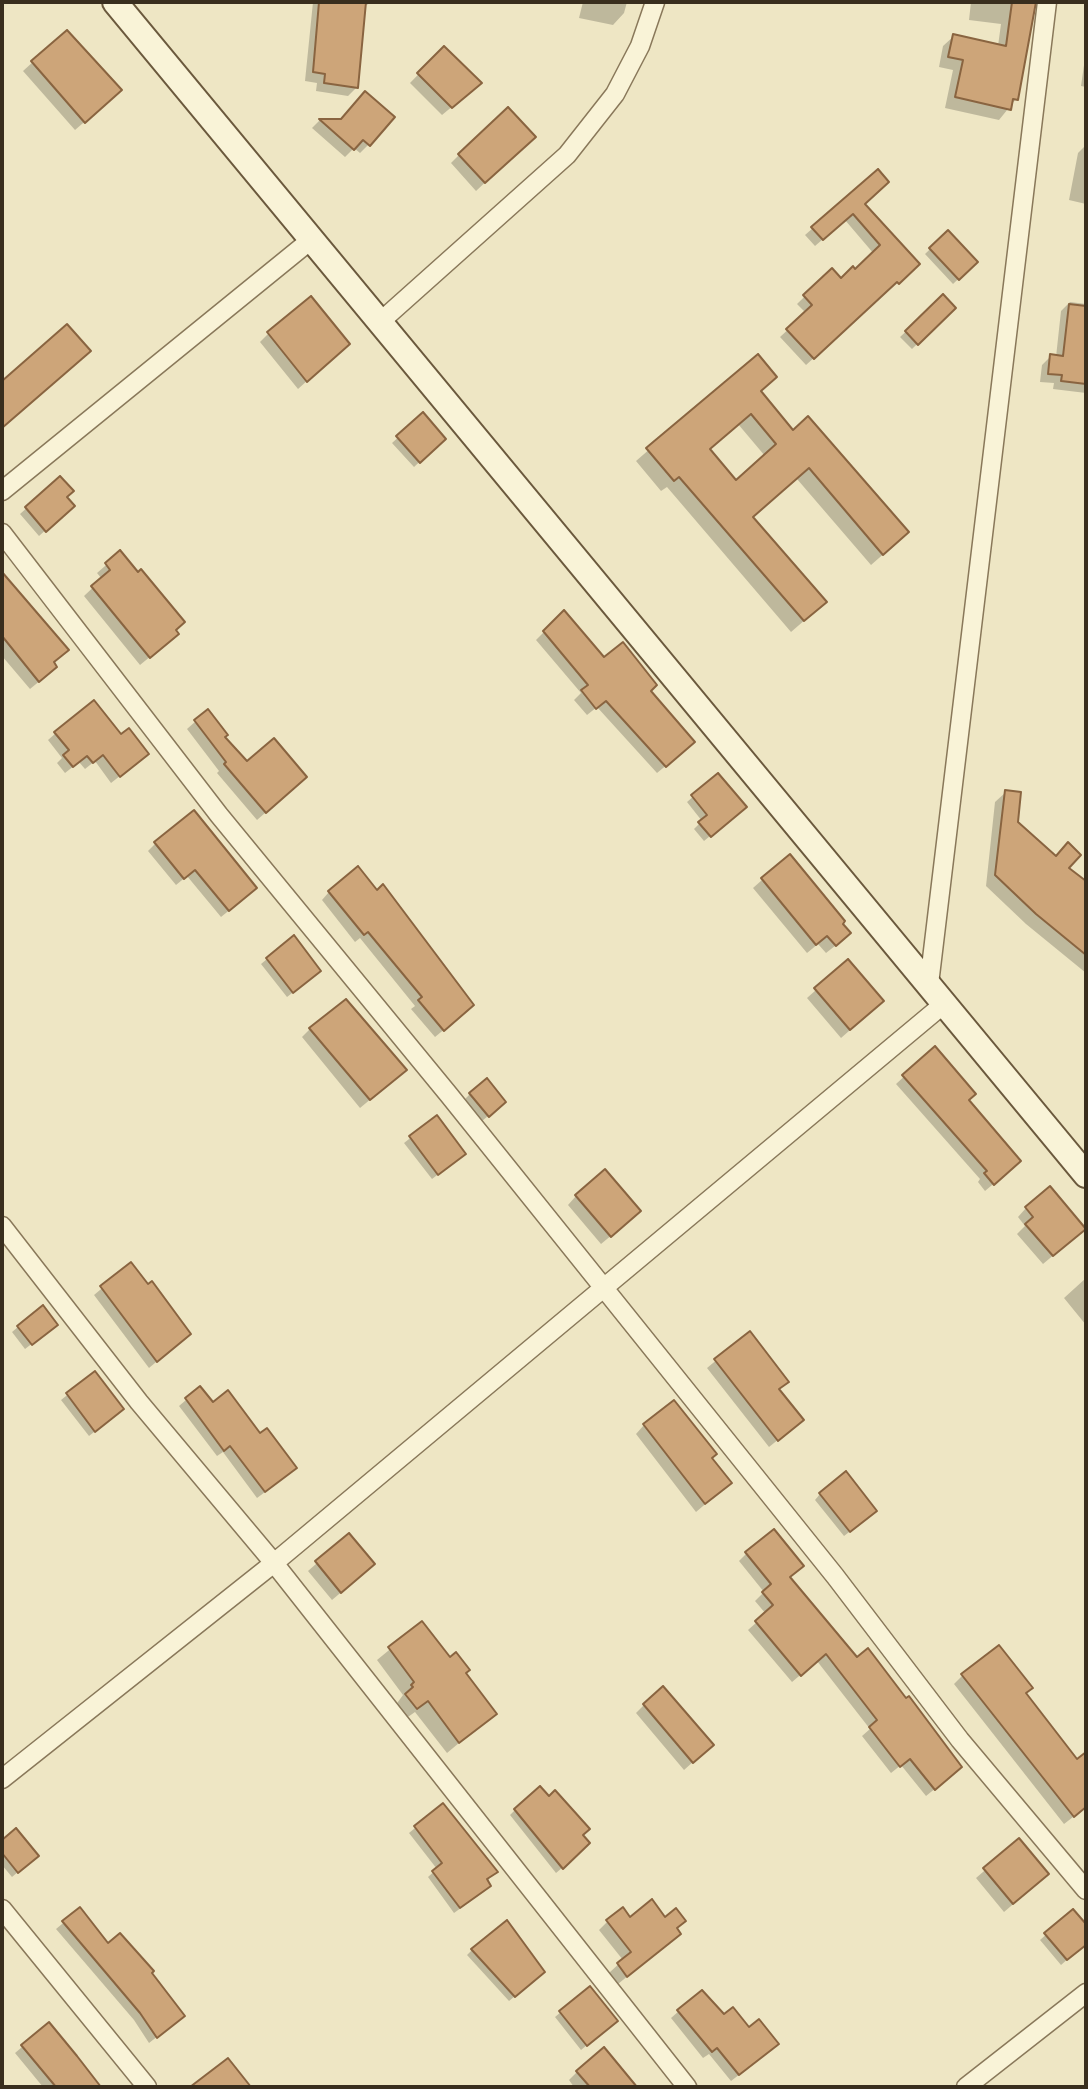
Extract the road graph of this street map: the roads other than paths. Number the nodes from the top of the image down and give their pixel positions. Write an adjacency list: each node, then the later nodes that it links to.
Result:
1 (115, 2): 4 (street)
2 (655, 2): 5 (street)
3 (1047, 2): 8 (street)
4 (312, 239): 5 (street); 6 (street)
5 (380, 322): 8 (street)
6 (2, 492)
7 (2, 533): 12 (street)
8 (929, 984): 9 (street)
9 (945, 1003): 10 (street); 12 (street)
10 (1086, 1175)
11 (2, 1226): 13 (street)
12 (602, 1288): 13 (street); 15 (street)
13 (274, 1563): 14 (street); 19 (street)
14 (2, 1779)
15 (1086, 1890)
16 (2, 1909): 18 (street)
17 (1086, 1993): 20 (street)
18 (147, 2087)
19 (687, 2087)
20 (965, 2087)

